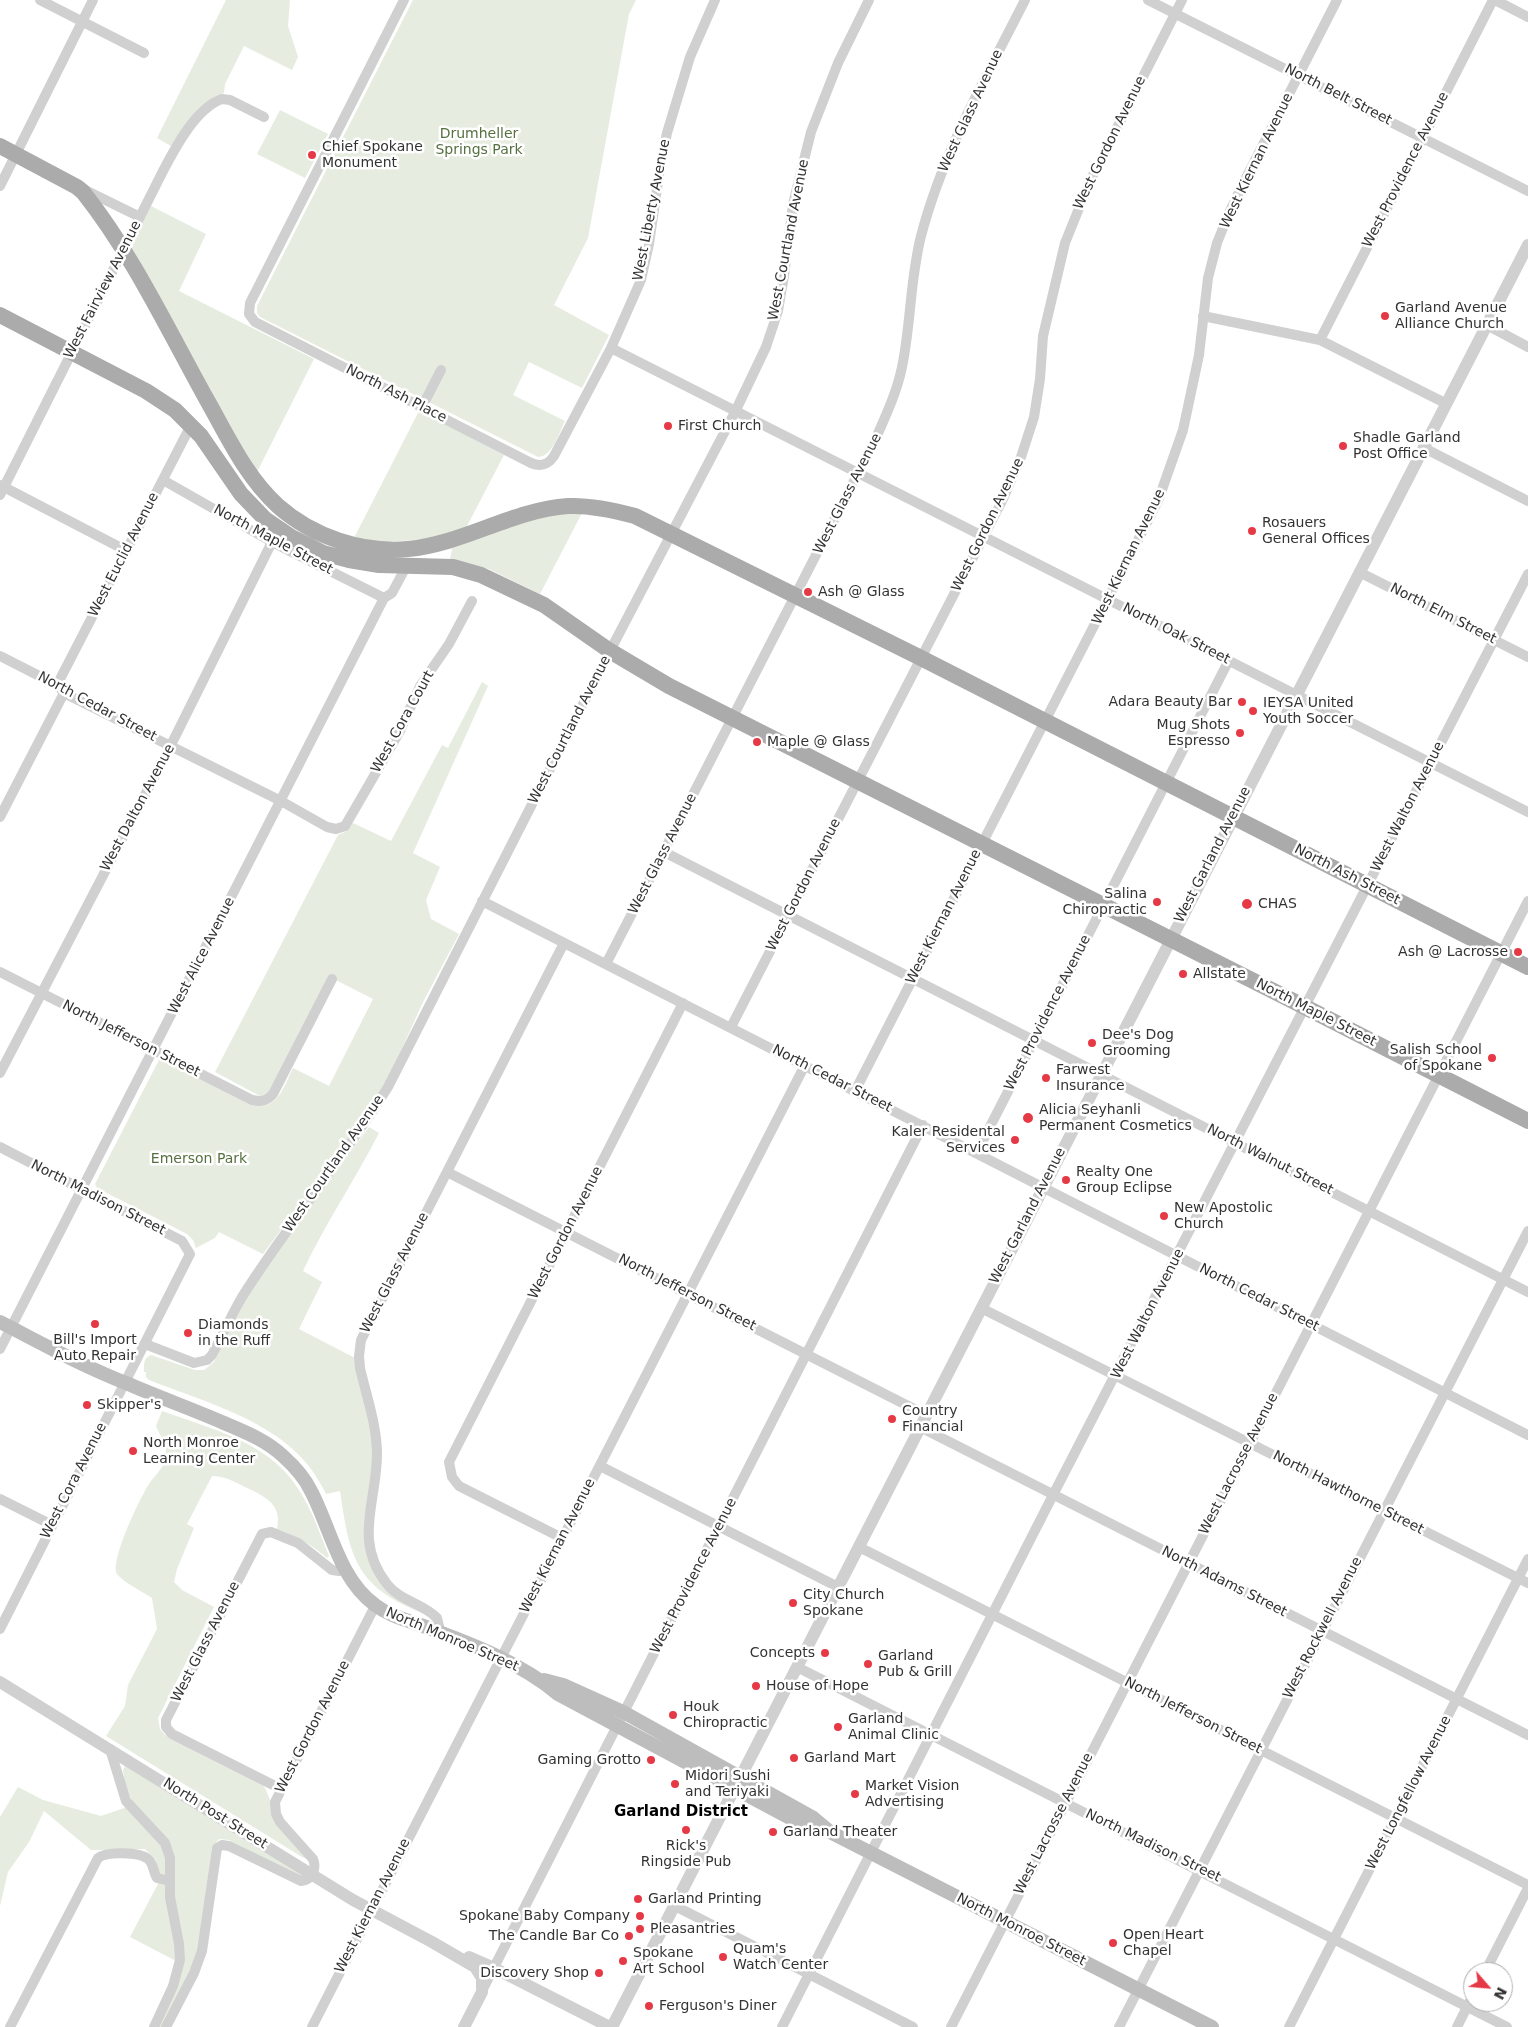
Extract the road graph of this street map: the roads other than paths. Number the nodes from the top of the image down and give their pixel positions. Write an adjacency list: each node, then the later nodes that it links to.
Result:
1 (40, 0): 13 (street)
2 (93, 0): 13 (street)
3 (404, 0): 35 (street, North Ash Place)
4 (715, 0): 31 (street, West Liberty Avenue)
5 (869, 0): 36 (street, West Courtland Avenue)
6 (1026, 0): 40 (street, West Glass Avenue)
7 (1148, 0): 11 (street, North Belt Street)
8 (1182, 0): 11 (street, West Gordon Avenue)
9 (1337, 0): 15 (street, West Kiernan Avenue)
10 (1494, 0): 12 (street); 17 (street, West Providence Avenue)
11 (1175, 14): 15 (street, North Belt Street); 45 (street, West Gordon Avenue)
12 (1528, 17)
13 (82, 22): 14 (street); 19 (street)
14 (144, 53)
15 (1298, 75): 17 (street, North Belt Street); 27 (street, West Kiernan Avenue)
16 (264, 117): 23 (street, West Fairview Avenue)
17 (1422, 138): 22 (street, North Belt Street); 29 (street, West Providence Avenue)
18 (0, 146): 19 (main road)
19 (16, 154): 20 (street); 21 (main road)
20 (0, 186)
21 (77, 187): 23 (street); 25 (main road, North Ash Street)
22 (1528, 191)
23 (140, 217): 25 (street, West Fairview Avenue)
24 (1528, 245): 28 (street, West Garland Avenue)
25 (123, 251): 32 (street, West Fairview Avenue); 44 (main road, North Ash Street)
26 (0, 315): 32 (main road, North Maple Street)
27 (1203, 316): 29 (street); 53 (street, West Kiernan Avenue)
28 (1487, 325): 30 (street); 34 (street, West Garland Avenue)
29 (1320, 340): 34 (street)
30 (1528, 347)
31 (611, 348): 36 (street, North Oak Street); 39 (street, West Liberty Avenue)
32 (72, 353): 37 (main road, North Maple Street); 42 (street, West Fairview Avenue)
33 (441, 370): 35 (street)
34 (1447, 404): 38 (street, West Garland Avenue)
35 (422, 407): 39 (street, North Ash Place)
36 (735, 412): 40 (street, North Oak Street); 44 (street, West Courtland Avenue)
37 (191, 425): 41 (street, West Euclid Avenue); 48 (main road, North Maple Street)
38 (1424, 448): 43 (street); 49 (street, West Garland Avenue)
39 (545, 465)
40 (858, 474): 45 (street, North Oak Street); 51 (street, West Glass Avenue)
41 (162, 480): 46 (street, North Maple Street); 47 (street, West Euclid Avenue)
42 (1, 489): 47 (street)
43 (1528, 501)
44 (672, 532): 51 (main road, North Ash Street); 56 (street, West Courtland Avenue)
45 (983, 537): 53 (street, North Oak Street); 59 (street, West Gordon Avenue)
46 (272, 542): 52 (street, North Maple Street); 65 (street, West Dalton Avenue)
47 (127, 551): 61 (street, West Euclid Avenue)
48 (407, 565): 52 (street, West Alice Avenue); 56 (main road, North Maple Street)
49 (1359, 572): 55 (street, North Elm Street); 62 (street, West Garland Avenue)
50 (1528, 574): 55 (street, West Walton Avenue)
51 (797, 596): 59 (main road, North Ash Street); 63 (street, West Glass Avenue)
52 (384, 598): 70 (street, West Alice Avenue)
53 (1108, 600): 60 (street, North Oak Street); 64 (street, West Kiernan Avenue)
54 (472, 601): 74 (street, West Cora Court)
55 (1495, 640): 58 (street, North Elm Street); 66 (street, West Walton Avenue)
56 (610, 651): 63 (main road, North Maple Street); 78 (street, West Courtland Avenue)
57 (0, 656): 61 (street, North Cedar Street)
58 (1528, 657)
59 (921, 658): 64 (main road, North Ash Street); 67 (street, West Gordon Avenue)
60 (1229, 660): 62 (street, North Oak Street); 68 (street, West Providence Avenue)
61 (61, 689): 65 (street, North Cedar Street); 69 (street, West Euclid Avenue)
62 (1296, 694): 66 (street, North Oak Street); 73 (street, West Garland Avenue)
63 (733, 718): 67 (main road, North Maple Street); 76 (street, West Glass Avenue)
64 (1046, 722): 68 (main road, North Ash Street); 75 (street, West Kiernan Avenue)
65 (170, 747): 70 (street, North Cedar Street); 90 (street, West Dalton Avenue)
66 (1431, 763): 71 (street, North Oak Street); 77 (street, West Walton Avenue)
67 (857, 782): 75 (main road, North Maple Street); 81 (street, West Gordon Avenue)
68 (1166, 783): 73 (main road, North Ash Street); 80 (street, West Providence Avenue)
69 (4, 798): 72 (street, West Euclid Avenue)
70 (282, 801): 74 (street, North Cedar Street); 95 (street, West Alice Avenue)
71 (1528, 812)
72 (0, 817)
73 (1233, 817): 77 (main road, North Ash Street); 82 (street, West Garland Avenue)
74 (327, 827)
75 (982, 845): 80 (main road, North Maple Street); 89 (street, West Kiernan Avenue)
76 (664, 852): 81 (street, North Walnut Street); 85 (street, West Glass Avenue)
77 (1367, 886): 84 (main road, North Ash Street); 92 (street, West Walton Avenue)
78 (482, 901): 83 (street, North Cedar Street); 120 (street, West Courtland Avenue)
79 (1528, 901): 84 (street, West Lacrosse Avenue)
80 (1103, 906): 82 (main road, North Maple Street); 94 (street, West Providence Avenue)
81 (788, 916): 89 (street, North Walnut Street); 93 (street, West Gordon Avenue)
82 (1170, 939): 92 (main road, North Maple Street); 98 (street, West Garland Avenue)
83 (564, 943): 85 (street, North Cedar Street); 106 (street, West Glass Avenue)
84 (1501, 953): 86 (main road, North Ash Street); 99 (street, West Lacrosse Avenue)
85 (606, 964): 91 (street, North Cedar Street)
86 (1528, 967)
87 (0, 972): 90 (street, North Jefferson Street)
88 (332, 979): 95 (street, North Jefferson Street)
89 (912, 980): 94 (street, North Walnut Street); 100 (street, West Kiernan Avenue)
90 (41, 993): 95 (street, North Jefferson Street); 97 (street, West Dalton Avenue)
91 (683, 1003): 93 (street, North Cedar Street); 111 (street, West Gordon Avenue)
92 (1305, 1007): 99 (main road, North Maple Street); 103 (street, West Walton Avenue)
93 (731, 1027): 96 (street, North Cedar Street)
94 (1034, 1041): 98 (street, North Walnut Street); 105 (street, West Providence Avenue)
95 (154, 1051): 108 (street, West Alice Avenue)
96 (805, 1065): 100 (street, North Cedar Street); 116 (street, West Kiernan Avenue)
97 (0, 1073)
98 (1100, 1074): 103 (street, North Walnut Street); 107 (street, West Garland Avenue)
99 (1439, 1076): 101 (main road, North Maple Street); 109 (street, West Lacrosse Avenue)
100 (855, 1091): 102 (street, North Cedar Street)
101 (1528, 1121)
102 (923, 1125): 105 (street, North Cedar Street); 122 (street, West Providence Avenue)
103 (1236, 1142): 109 (street, North Walnut Street); 113 (street, West Walton Avenue)
104 (0, 1148): 108 (street, North Madison Street)
105 (977, 1152): 107 (street, North Cedar Street)
106 (447, 1172): 111 (street, North Jefferson Street); 146 (street, West Glass Avenue)
107 (1044, 1186): 113 (street, North Cedar Street); 117 (street, West Garland Avenue)
108 (82, 1190): 112 (street, North Madison Street); 118 (street, West Alice Avenue)
109 (1370, 1210): 114 (street, North Walnut Street); 119 (street, West Lacrosse Avenue)
110 (1528, 1231): 114 (street, West Rockwell Avenue)
111 (567, 1232): 116 (street, North Jefferson Street); 136 (street, West Gordon Avenue)
112 (190, 1254): 120 (street, West Cora Avenue)
113 (1177, 1256): 119 (street, North Cedar Street); 123 (street, West Walton Avenue)
114 (1503, 1279): 115 (street, North Walnut Street); 125 (street, West Rockwell Avenue)
115 (1528, 1292)
116 (687, 1293): 122 (street, North Jefferson Street); 130 (street, West Kiernan Avenue)
117 (981, 1308): 123 (street, North Hawthorne Street); 126 (street, West Garland Avenue)
118 (6, 1324): 121 (street, West Alice Avenue); 124 (main road, North Monroe Street)
119 (1311, 1324): 125 (street, North Cedar Street); 129 (street, West Lacrosse Avenue)
120 (145, 1344): 124 (street, West Cora Avenue)
121 (0, 1349)
122 (806, 1354): 126 (street, North Jefferson Street); 135 (street, West Providence Avenue)
123 (1116, 1376): 129 (street, North Hawthorne Street); 131 (street, West Walton Avenue)
124 (124, 1383): 134 (street, West Cora Avenue); 140 (main road, North Monroe Street)
125 (1444, 1393): 128 (street, North Cedar Street); 133 (street, West Rockwell Avenue)
126 (926, 1415): 127 (street, West Garland Avenue)
127 (920, 1427): 131 (street, North Adams Street); 137 (street, West Garland Avenue)
128 (1528, 1436)
129 (1249, 1444): 133 (street, North Hawthorne Street); 139 (street, West Lacrosse Avenue)
130 (600, 1466): 135 (street); 136 (street, West Kiernan Avenue)
131 (1053, 1495): 139 (street, North Adams Street); 144 (street, West Walton Avenue)
132 (0, 1499): 134 (street)
133 (1383, 1511): 141 (street, North Hawthorne Street); 147 (street, West Rockwell Avenue)
134 (52, 1525): 145 (street, West Cora Avenue)
135 (719, 1526): 142 (street); 154 (street, West Providence Avenue)
136 (562, 1538): 148 (street, West Kiernan Avenue)
137 (859, 1547): 142 (street, West Garland Avenue); 144 (street, North Jefferson Street)
138 (1528, 1559): 141 (street, West Longfellow Avenue)
139 (1188, 1564): 147 (street, North Adams Street); 152 (street, West Lacrosse Avenue)
140 (345, 1568): 143 (main road, North Monroe Street); 161 (street, West Glass Avenue)
141 (1523, 1581): 153 (street, West Longfellow Avenue)
142 (838, 1587): 149 (street, West Garland Avenue)
143 (376, 1606): 146 (main road, North Monroe Street); 161 (street, West Gordon Avenue)
144 (993, 1613): 152 (street, North Jefferson Street); 157 (street, West Walton Avenue)
145 (0, 1629)
146 (437, 1631): 148 (main road, North Monroe Street)
147 (1321, 1631): 153 (street, North Adams Street); 159 (street, West Rockwell Avenue)
148 (500, 1659): 150 (main road, North Monroe Street); 170 (street, West Kiernan Avenue)
149 (797, 1667): 157 (street, North Madison Street); 160 (street, West Garland Avenue)
150 (539, 1679): 154 (main road, North Monroe Street); 155 (main road, North Monroe Street)
151 (0, 1682): 158 (street, North Post Street)
152 (1127, 1682): 159 (street, North Jefferson Street); 162 (street, West Lacrosse Avenue)
153 (1457, 1699): 156 (street, North Adams Street); 163 (street, West Longfellow Avenue)
154 (625, 1713): 155 (street, West Providence Avenue); 160 (main road, North Monroe Street)
155 (618, 1726): 160 (main road, North Monroe Street); 175 (street, West Providence Avenue)
156 (1528, 1735)
157 (931, 1736): 162 (street, North Madison Street); 164 (street, West Walton Avenue)
158 (110, 1749): 166 (street, North Post Street); 167 (street)
159 (1260, 1750): 163 (street, North Jefferson Street); 165 (street, West Rockwell Avenue)
160 (738, 1783): 164 (main road, North Monroe Street); 169 (street, West Garland Avenue)
161 (281, 1789): 166 (street, West Gordon Avenue)
162 (1065, 1803): 165 (street, North Madison Street); 171 (street, West Lacrosse Avenue)
163 (1396, 1818): 168 (street, North Jefferson Street); 172 (street, West Longfellow Avenue)
164 (871, 1853): 171 (main road, North Monroe Street); 176 (street, West Walton Avenue)
165 (1199, 1869): 172 (street, North Madison Street); 177 (street, West Rockwell Avenue)
166 (312, 1874): 170 (street, North Post Street); 184 (street)
167 (170, 1880): 182 (street); 183 (street)
168 (1528, 1887): 174 (street)
169 (674, 1906): 176 (street); 187 (street, West Garland Avenue)
170 (372, 1910): 173 (street, North Post Street); 185 (street, West Kiernan Avenue)
171 (1004, 1922): 177 (main road, North Monroe Street); 190 (street, West Lacrosse Avenue)
172 (1334, 1938): 179 (street, North Madison Street); 193 (street, West Longfellow Avenue)
173 (432, 1942): 175 (street, North Post Street); 178 (street, North Post Street)
174 (1490, 1962)
175 (494, 1968): 178 (street, West Providence Avenue); 187 (street, North Post Street)
176 (808, 1975): 188 (street, West Walton Avenue); 189 (street)
177 (1138, 1990): 191 (street, West Rockwell Avenue); 192 (main road, North Monroe Street)
178 (482, 1992): 186 (street, West Providence Avenue)
179 (1463, 2003)
180 (1465, 2012): 194 (street)
181 (1479, 2012): 195 (street, North Madison Street)
182 (10, 2027)
183 (154, 2027)
184 (166, 2027)
185 (312, 2027)
186 (464, 2027)
187 (611, 2027)
188 (782, 2027)
189 (913, 2027)
190 (951, 2027)
191 (1119, 2027)
192 (1212, 2027)
193 (1289, 2027)
194 (1457, 2027)
195 (1508, 2027)

